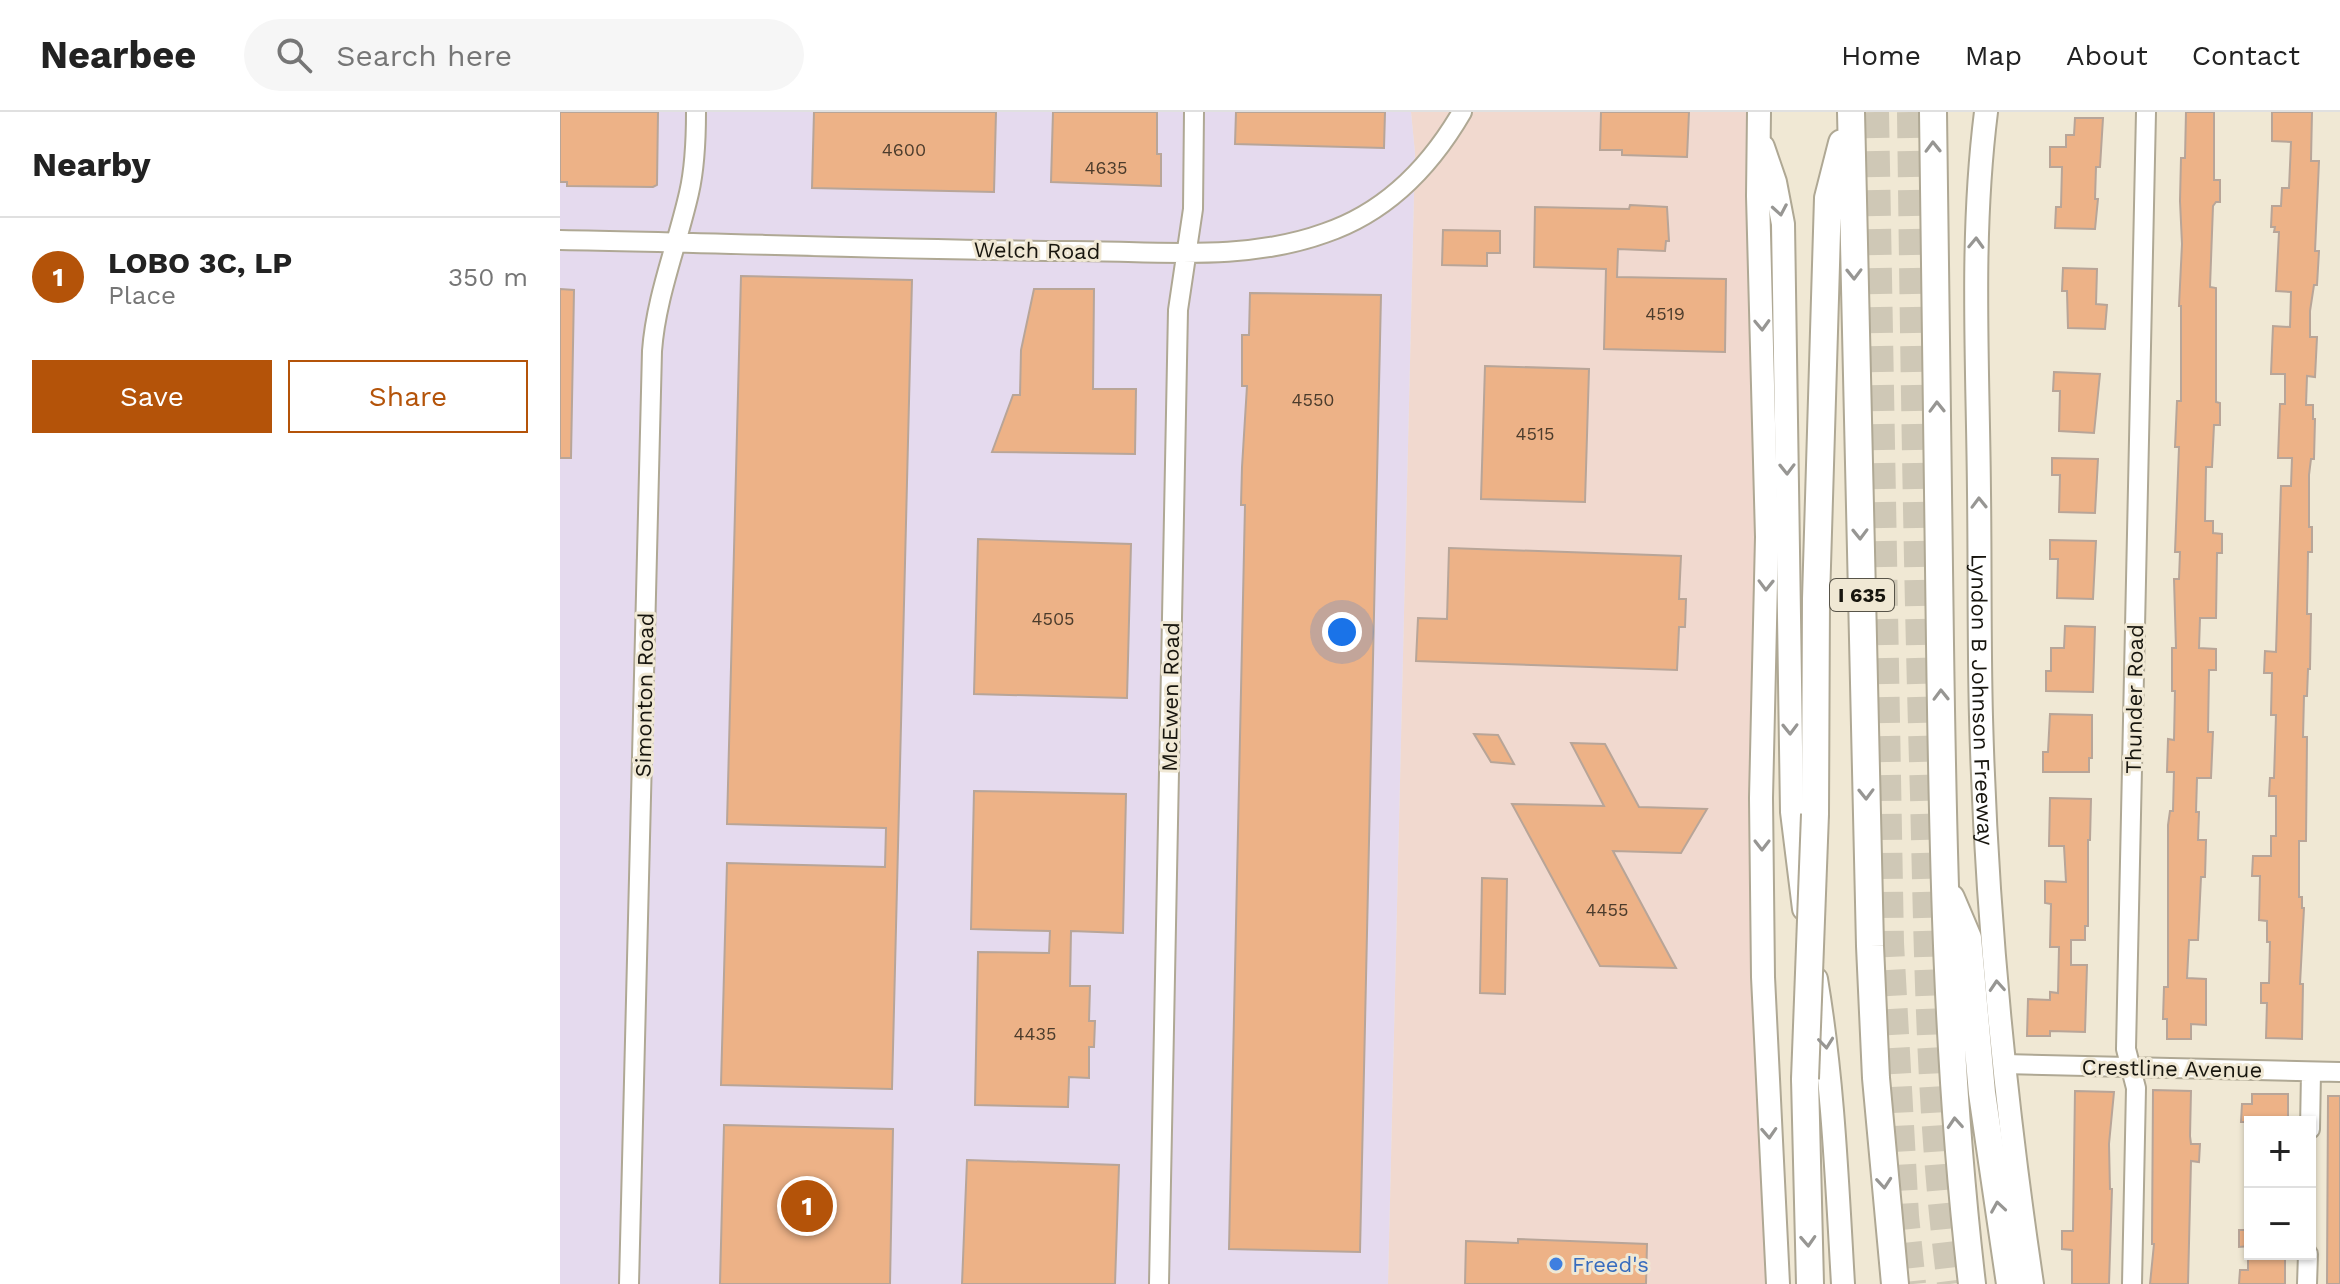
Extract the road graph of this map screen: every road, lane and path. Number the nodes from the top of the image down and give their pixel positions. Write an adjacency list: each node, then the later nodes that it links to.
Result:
1 (696, 112): 11 (street, Simonton Road)
2 (1194, 112): 12 (street, McEwen Road)
3 (1462, 112): 12 (street, Welch Road)
4 (1759, 112): 9 (main road)
5 (1850, 112): 23 (highway, one-way to 23, bridge); 25 (highway, I 635, one-way to 25)
6 (1933, 112): 13 (highway, Lyndon B Johnson Freeway, one-way to 6)
7 (1986, 112): 14 (main road, Lyndon B Johnson Freeway, one-way to 7)
8 (2146, 112): 15 (street, Thunder Road)
9 (1759, 135): 22 (main road, one-way to 22); 24 (main road, one-way to 24)
10 (560, 240): 11 (street, Welch Road)
11 (675, 242): 12 (street, Welch Road); 20 (street, Simonton Road)
12 (1188, 253): 21 (street, McEwen Road)
13 (1945, 883): 26 (highway, Lyndon B Johnson Freeway, one-way to 13); 27 (highway, one-way to 13)
14 (2004, 1064): 15 (street, Crestline Avenue); 28 (main road, Lyndon B Johnson Freeway)
15 (2131, 1068): 16 (street, Crestline Avenue); 29 (street, Thunder Road)
16 (2311, 1072): 17 (street, Crestline Avenue); 18 (street)
17 (2340, 1072)
18 (2310, 1116)
19 (2308, 1260): 30 (street)
20 (629, 1284)
21 (1159, 1284)
22 (1778, 1284)
23 (1810, 1284)
24 (1843, 1284)
25 (1895, 1284)
26 (1972, 1284)
27 (2010, 1284)
28 (2032, 1284)
29 (2132, 1284)
30 (2307, 1284)

